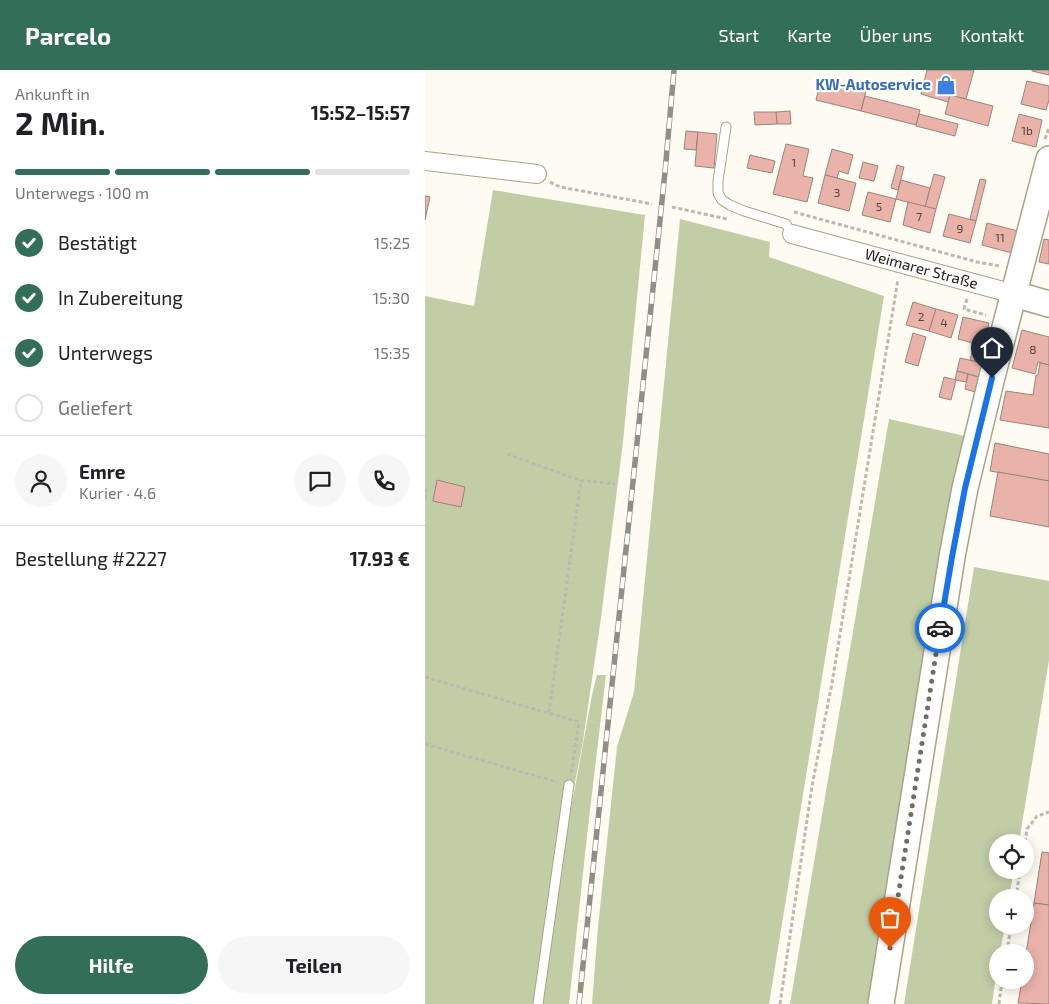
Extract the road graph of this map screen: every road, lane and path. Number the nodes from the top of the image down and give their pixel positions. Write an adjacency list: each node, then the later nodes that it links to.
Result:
1 (726, 126): 9 (lane)
2 (1049, 159): 12 (street)
3 (425, 161): 4 (street)
4 (537, 174): 5 (path)
5 (652, 204)
6 (672, 208): 8 (path)
7 (788, 211): 11 (path)
8 (736, 221)
9 (792, 234): 10 (street, Weimarer Straße)
10 (901, 263): 12 (street, Weimarer Straße); 27 (path)
11 (1005, 265)
12 (1014, 294): 13 (street, Weimarer Straße); 28 (street)
13 (1049, 304)
14 (507, 454): 15 (path)
15 (581, 480): 16 (path); 20 (path)
16 (615, 484)
17 (425, 488): 18 (path)
18 (425, 499)
19 (425, 677): 20 (path)
20 (549, 713): 22 (path)
21 (425, 744): 22 (path)
22 (569, 785): 26 (lane)
23 (1049, 812): 24 (path)
24 (1026, 834)
25 (1002, 989): 29 (path)
26 (538, 1004)
27 (780, 1004)
28 (881, 1004)
29 (999, 1004)

